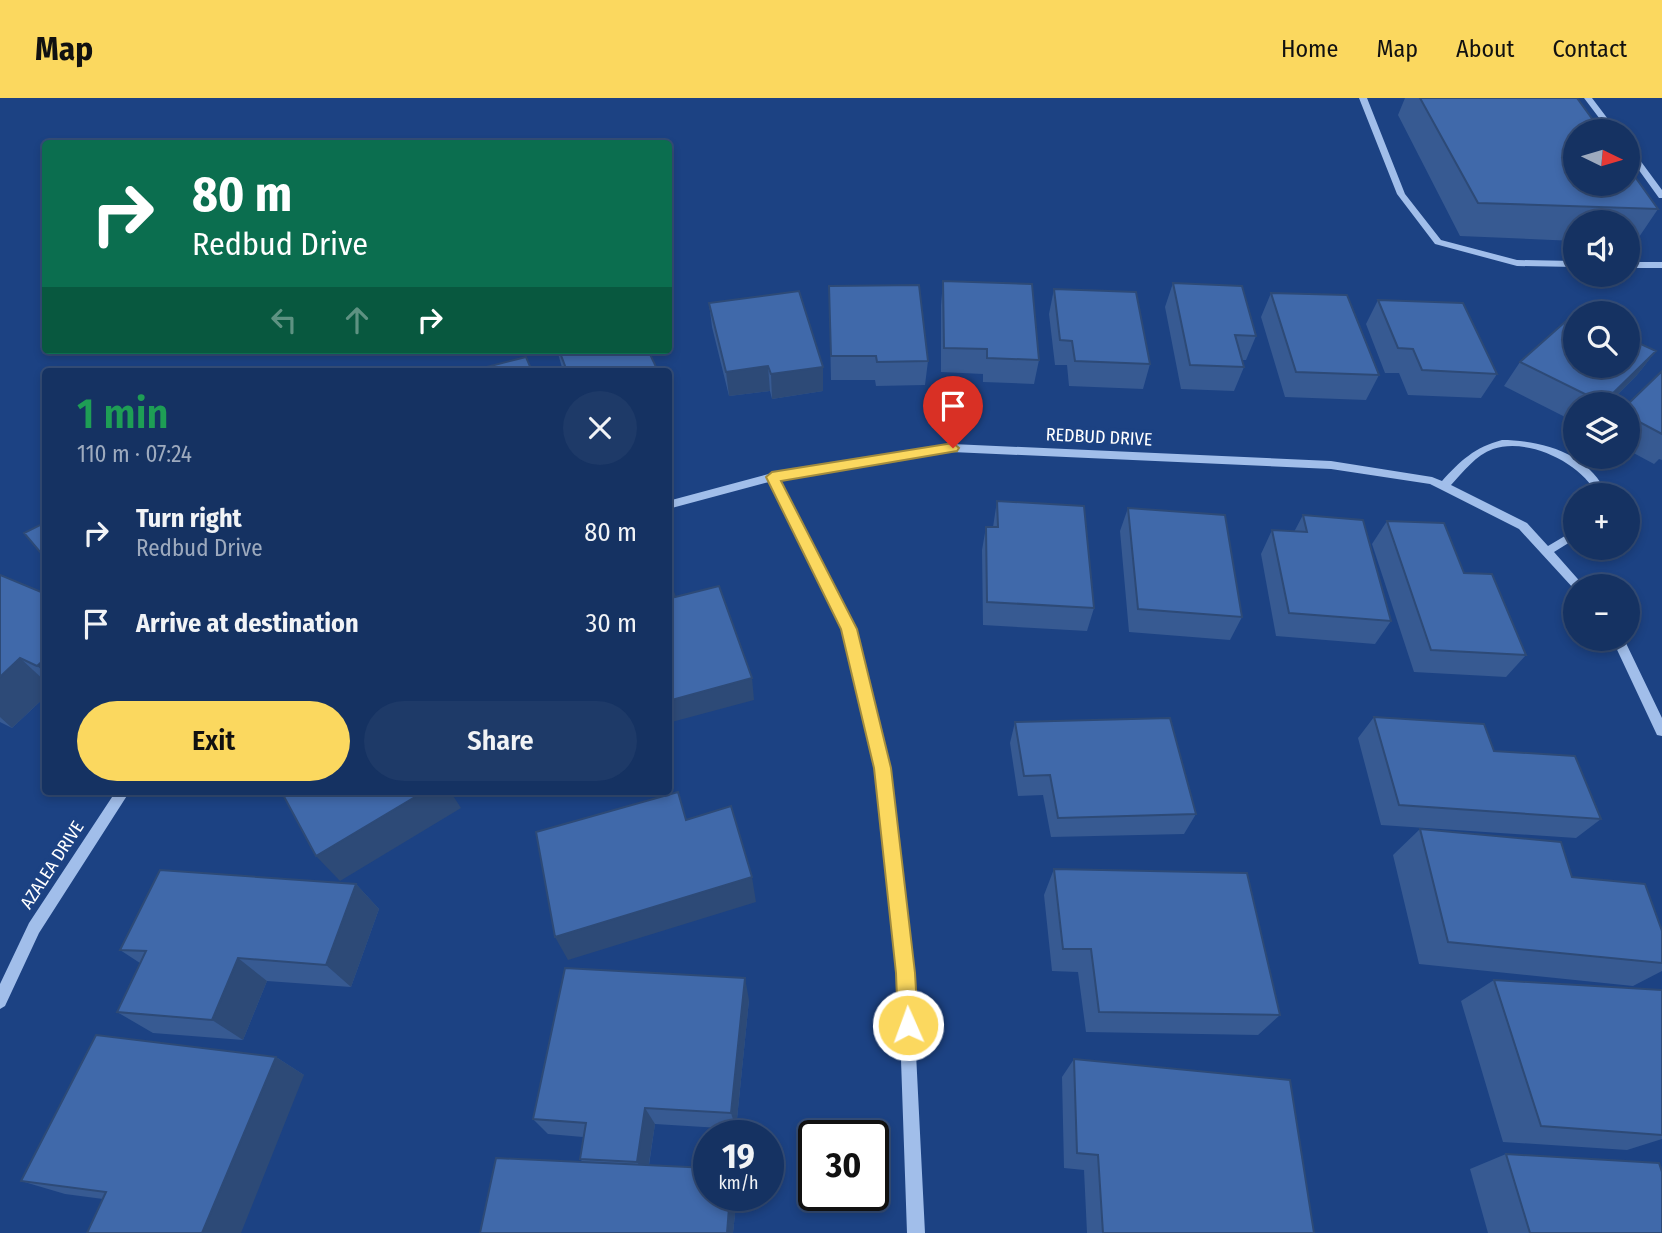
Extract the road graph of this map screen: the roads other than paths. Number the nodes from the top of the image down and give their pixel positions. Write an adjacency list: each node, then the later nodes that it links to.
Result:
1 (1363, 98): 6 (street)
2 (1588, 98): 3 (street)
3 (1604, 119)
4 (1640, 166): 5 (lane)
5 (1662, 196)
6 (1563, 264)
7 (1640, 265): 8 (street)
8 (1662, 265)
9 (772, 477): 11 (street, REDBUD DRIVE); 12 (street, REDBUD DRIVE); 20 (street)
10 (1594, 483): 11 (street)
11 (1444, 486): 14 (street, REDBUD DRIVE)
12 (672, 504)
13 (1563, 541): 14 (street)
14 (1546, 552): 15 (street)
15 (1567, 574)
16 (1624, 651): 17 (street)
17 (1662, 731)
18 (120, 795): 19 (street, AZALEA DRIVE)
19 (0, 1001)
20 (916, 1233)

